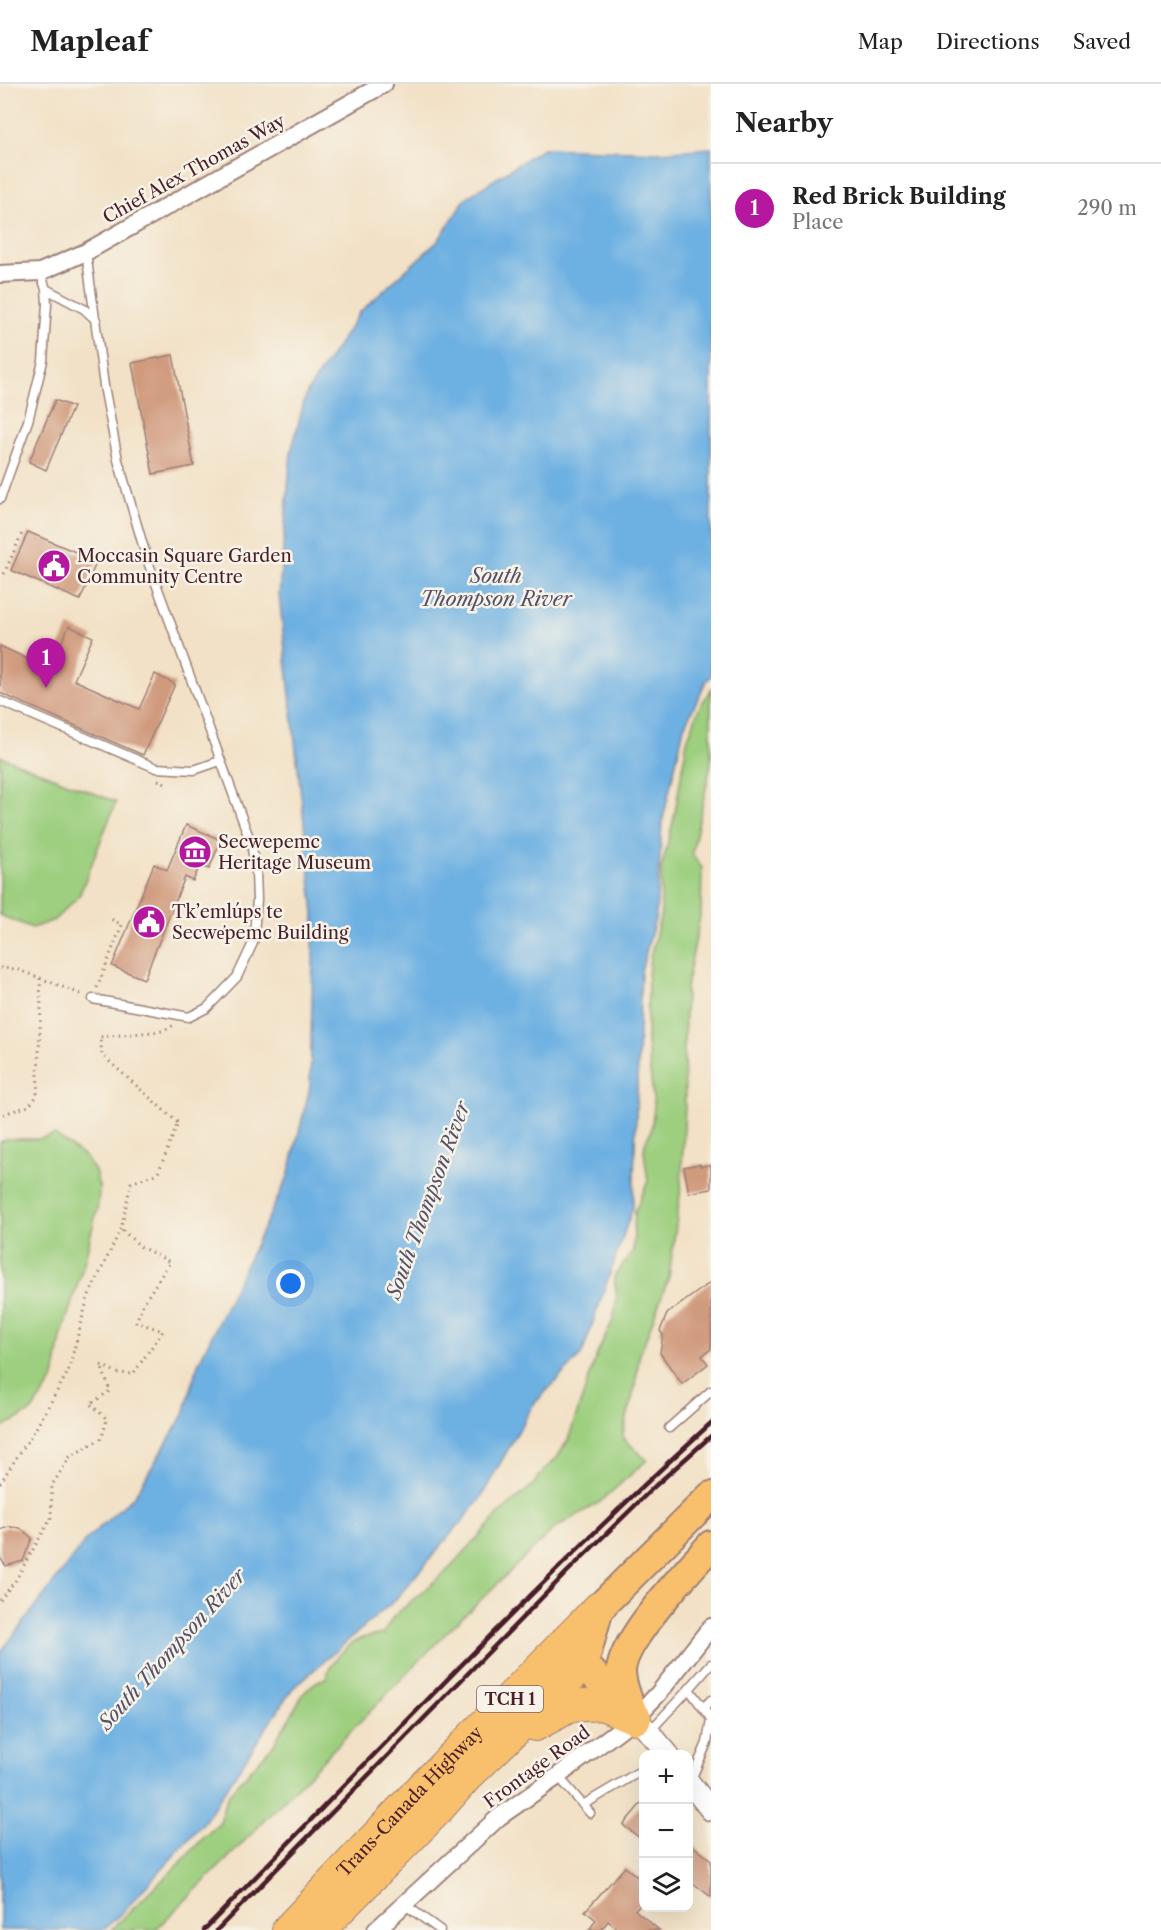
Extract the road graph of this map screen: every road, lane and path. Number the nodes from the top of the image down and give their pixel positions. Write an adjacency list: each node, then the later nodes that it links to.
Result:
1 (384, 84): 2 (street, Chief Alex Thomas Way)
2 (87, 252): 3 (street, Chief Alex Thomas Way); 6 (lane)
3 (40, 272): 4 (street); 5 (lane)
4 (0, 274)
5 (46, 289): 6 (lane); 7 (lane)
6 (96, 320): 11 (lane)
7 (0, 499)
8 (23, 531): 9 (path)
9 (4, 574)
10 (0, 701): 11 (lane)
11 (220, 762): 16 (lane)
12 (111, 919): 15 (path)
13 (0, 968): 14 (path)
14 (40, 978): 15 (path); 17 (path)
15 (93, 999): 16 (lane)
16 (189, 1017): 18 (path)
17 (0, 1115)
18 (121, 1228): 21 (path); 25 (path)
19 (711, 1391): 20 (lane)
20 (669, 1428)
21 (0, 1483)
22 (711, 1496): 26 (highway, Trans-Canada Highway / TCH 1)
23 (711, 1540): 28 (highway, Trans-Canada Highway / TCH 1)
24 (711, 1545): 33 (highway)
25 (0, 1600)
26 (599, 1608): 28 (highway); 41 (highway, Trans-Canada Highway / TCH 1)
27 (711, 1627): 33 (street, Frontage Road)
28 (584, 1664): 33 (highway); 38 (highway, Trans-Canada Highway / TCH 1)
29 (711, 1664): 30 (lane)
30 (689, 1689): 32 (lane); 33 (lane)
31 (711, 1700): 32 (lane)
32 (703, 1708): 34 (lane)
33 (642, 1725): 35 (street); 38 (highway); 39 (street, Frontage Road)
34 (710, 1741): 37 (lane)
35 (663, 1750)
36 (639, 1772): 42 (lane)
37 (693, 1774)
38 (467, 1776): 48 (highway, Trans-Canada Highway / TCH 1)
39 (558, 1776): 42 (lane); 45 (street, Frontage Road)
40 (693, 1787): 43 (street)
41 (421, 1789): 46 (highway); 47 (highway, Trans-Canada Highway / TCH 1)
42 (582, 1805): 44 (lane)
43 (711, 1810)
44 (590, 1813)
45 (404, 1904): 49 (street, Frontage Road); 50 (lane)
46 (265, 1930)
47 (288, 1930)
48 (319, 1930)
49 (376, 1930)
50 (440, 1930)

